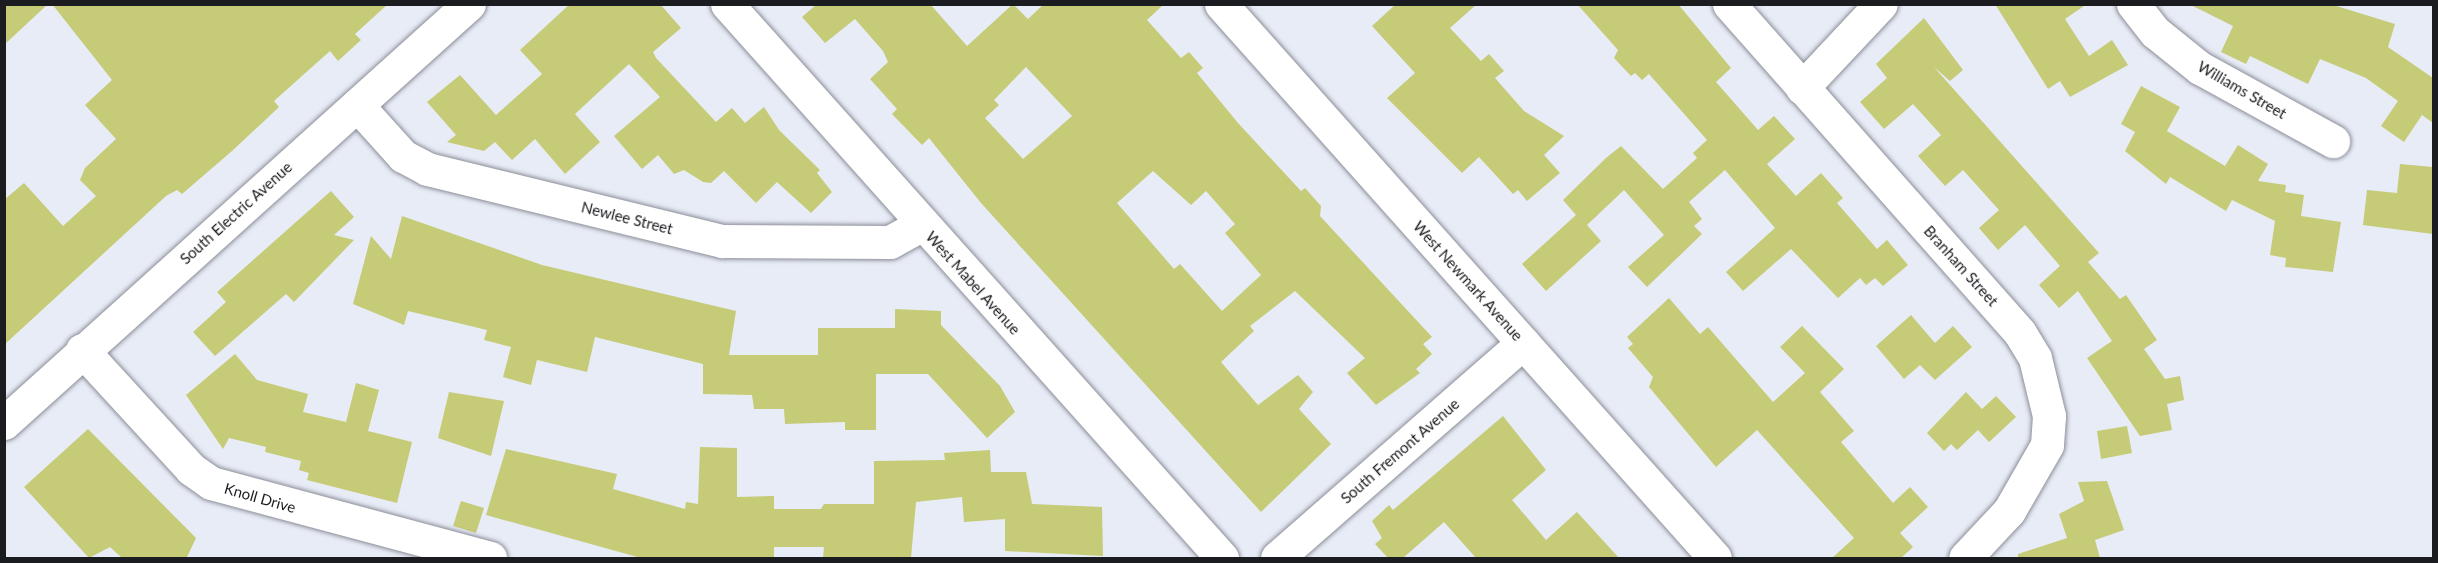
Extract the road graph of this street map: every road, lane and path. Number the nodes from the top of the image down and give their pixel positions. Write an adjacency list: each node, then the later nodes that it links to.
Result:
1 (469, 4): 8 (street, South Electric Avenue)
2 (727, 4): 10 (street, West Mabel Avenue)
3 (1221, 4): 11 (street, West Newmark Avenue)
4 (1729, 4): 7 (street, Branham Street)
5 (1881, 4): 7 (street)
6 (2133, 4): 9 (street, Williams Street)
7 (1802, 88): 18 (street, Branham Street)
8 (357, 105): 10 (street, Newlee Street); 12 (street, South Electric Avenue)
9 (2332, 141)
10 (921, 225): 15 (street, West Mabel Avenue)
11 (1523, 343): 16 (street, South Fremont Avenue); 17 (street, West Newmark Avenue)
12 (82, 350): 13 (street, South Electric Avenue); 14 (street, Knoll Drive)
13 (4, 423)
14 (490, 558)
15 (1222, 558)
16 (1277, 558)
17 (1715, 558)
18 (1965, 558)

